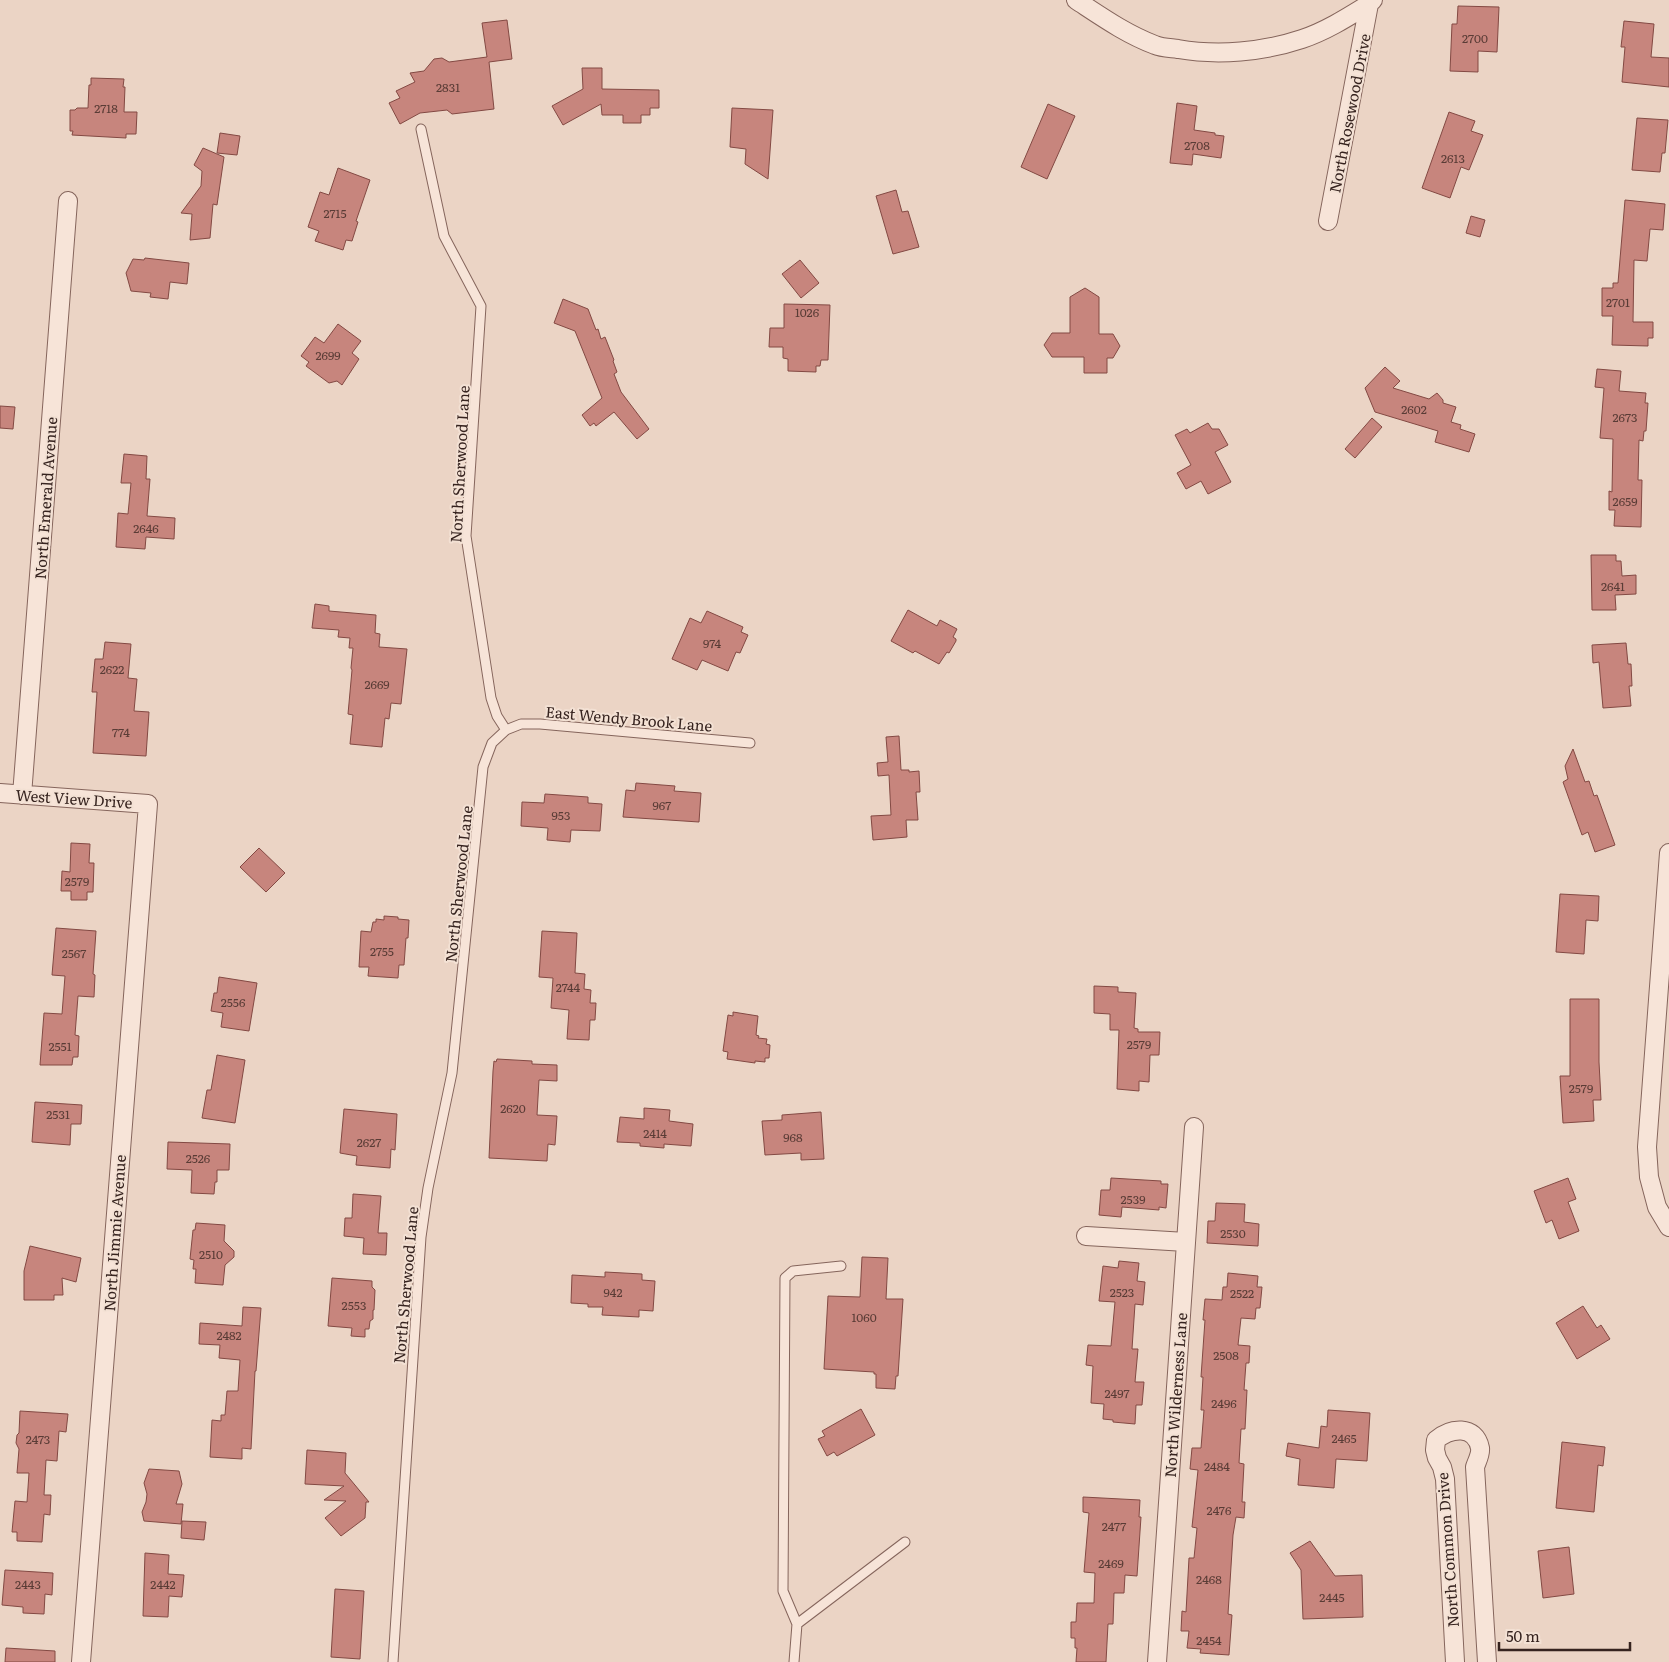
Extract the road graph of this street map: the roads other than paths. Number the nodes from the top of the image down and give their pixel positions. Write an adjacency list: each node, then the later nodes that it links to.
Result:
1 (1076, 0): 2 (street)
2 (1371, 2): 5 (street, North Rosewood Drive)
3 (421, 130): 6 (lane, North Sherwood Lane)
4 (68, 201): 9 (street, North Emerald Avenue)
5 (1328, 221)
6 (506, 730): 7 (lane, East Wendy Brook Lane); 20 (lane, North Sherwood Lane)
7 (750, 743)
8 (0, 793): 9 (street, West View Drive)
9 (22, 795): 10 (street, West View Drive)
10 (148, 804): 19 (street, North Jimmie Avenue)
11 (1669, 854): 13 (street)
12 (1194, 1127): 15 (street, North Wilderness Lane)
13 (1669, 1227)
14 (1086, 1236): 15 (street)
15 (1186, 1242): 22 (street, North Wilderness Lane)
16 (841, 1266): 18 (lane)
17 (905, 1542): 18 (lane)
18 (797, 1624): 21 (lane)
19 (81, 1662)
20 (393, 1662)
21 (794, 1662)
22 (1157, 1662)
23 (1455, 1662): 24 (street, North Common Drive)
24 (1487, 1662)

